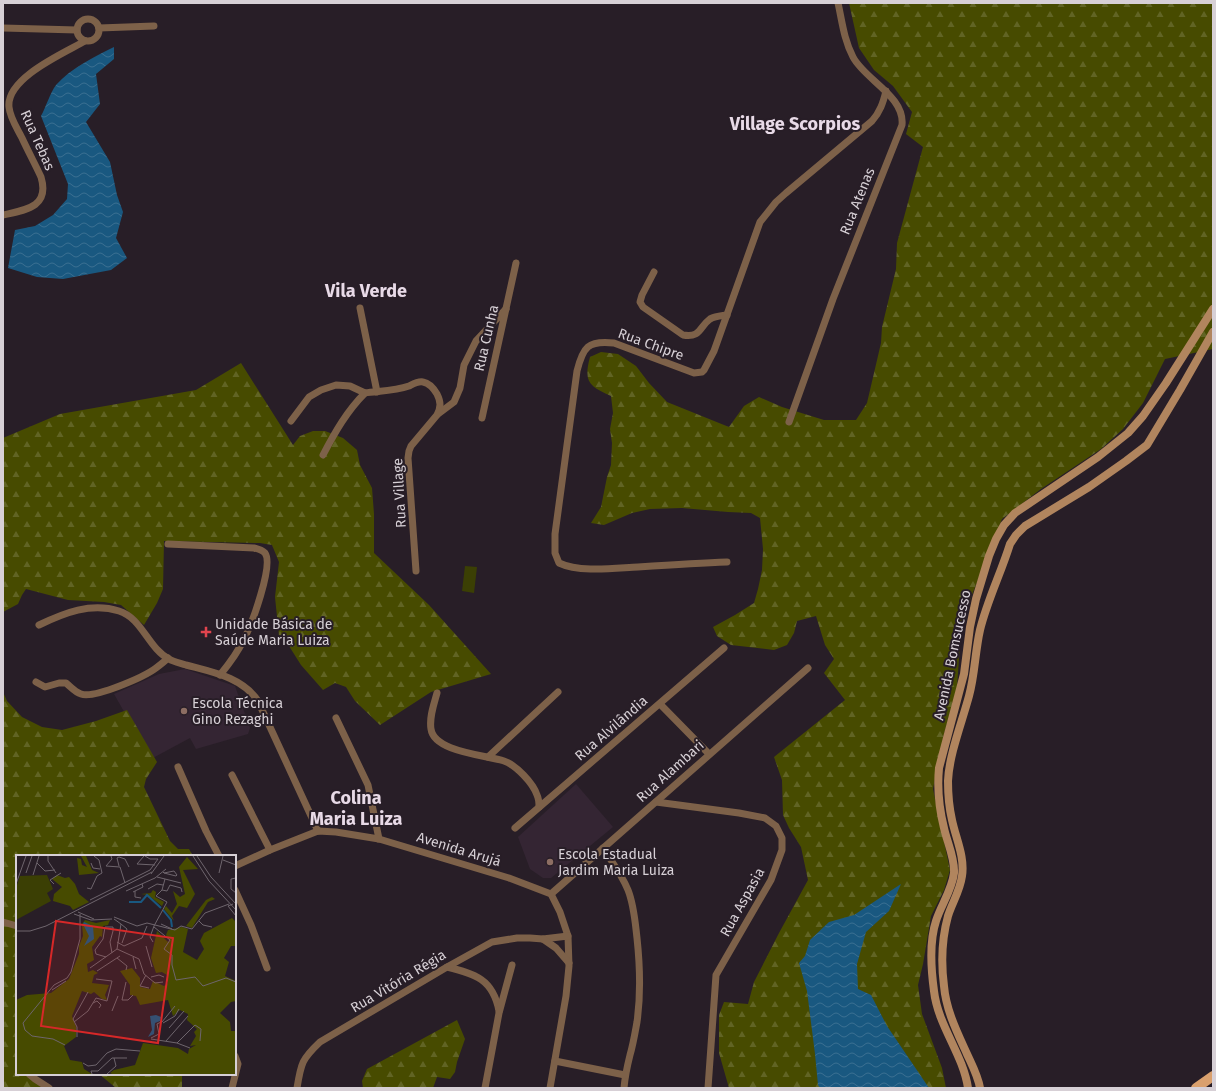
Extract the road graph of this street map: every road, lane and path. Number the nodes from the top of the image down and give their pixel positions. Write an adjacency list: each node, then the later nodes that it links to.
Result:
1 (838, 3): 7 (street, Rua Atenas)
2 (154, 26): 4 (street)
3 (3, 28): 5 (street)
4 (99, 28): 5 (street); 6 (street)
5 (77, 30): 6 (street)
6 (85, 41): 8 (street, Rua Tebas)
7 (886, 91): 14 (street, Rua Chipre); 21 (street, Rua Atenas)
8 (3, 215)
9 (516, 263): 12 (street, Rua Cunha)
10 (654, 272): 14 (street)
11 (360, 308): 16 (street)
12 (506, 309): 18 (street, Rua Village); 19 (street, Rua Cunha)
13 (1213, 309): 74 (street, Avenida Bomsucesso)
14 (727, 315): 24 (street, Rua Chipre)
15 (1213, 332): 75 (street, Avenida Bomsucesso)
16 (377, 392): 17 (street); 18 (street)
17 (365, 393): 20 (street); 22 (street)
18 (437, 414): 25 (street, Rua Village)
19 (482, 418)
20 (291, 421)
21 (789, 422)
22 (323, 455)
23 (168, 544): 30 (street)
24 (728, 562)
25 (416, 571)
26 (39, 625): 28 (street)
27 (724, 648): 34 (street, Rua Alvilândia)
28 (168, 658): 30 (street); 31 (street)
29 (808, 668): 36 (street, Rua Alambari)
30 (220, 675): 43 (street)
31 (36, 682)
32 (437, 692): 37 (street)
33 (558, 692): 37 (street)
34 (660, 704): 36 (street); 41 (street, Rua Alvilândia)
35 (336, 718): 44 (street)
36 (709, 754): 40 (street, Rua Alambari)
37 (488, 757): 41 (street)
38 (178, 767): 47 (street)
39 (232, 775): 46 (street)
40 (656, 802): 45 (street, Rua Alambari); 73 (street, Rua Aspasia)
41 (539, 808): 42 (street, Rua Alvilândia)
42 (515, 828)
43 (318, 830): 44 (street, Avenida Arujá); 46 (street)
44 (378, 839): 50 (street, Avenida Arujá)
45 (603, 848): 50 (street, Rua Alambari); 65 (street)
46 (270, 850): 48 (street)
47 (219, 855)
48 (236, 866)
49 (236, 892): 58 (street)
50 (551, 894): 53 (street)
51 (3, 922): 52 (street)
52 (16, 926)
53 (568, 936): 54 (street, Rua Vitória Régia); 55 (street)
54 (543, 939): 55 (street); 57 (street, Rua Vitória Régia)
55 (569, 964): 61 (street)
56 (512, 965): 59 (street)
57 (447, 967): 59 (street); 69 (street, Rua Vitória Régia)
58 (267, 968)
59 (499, 1013): 70 (street)
60 (236, 1059): 62 (street)
61 (554, 1062): 65 (street); 71 (street)
62 (236, 1072)
63 (30, 1075): 67 (street)
64 (235, 1075): 68 (street)
65 (625, 1075): 72 (street)
66 (1213, 1076): 76 (main road)
67 (49, 1088)
68 (232, 1088)
69 (296, 1088)
70 (485, 1088)
71 (550, 1088)
72 (624, 1088)
73 (708, 1088)
74 (968, 1088)
75 (980, 1088)
76 (1196, 1088)

